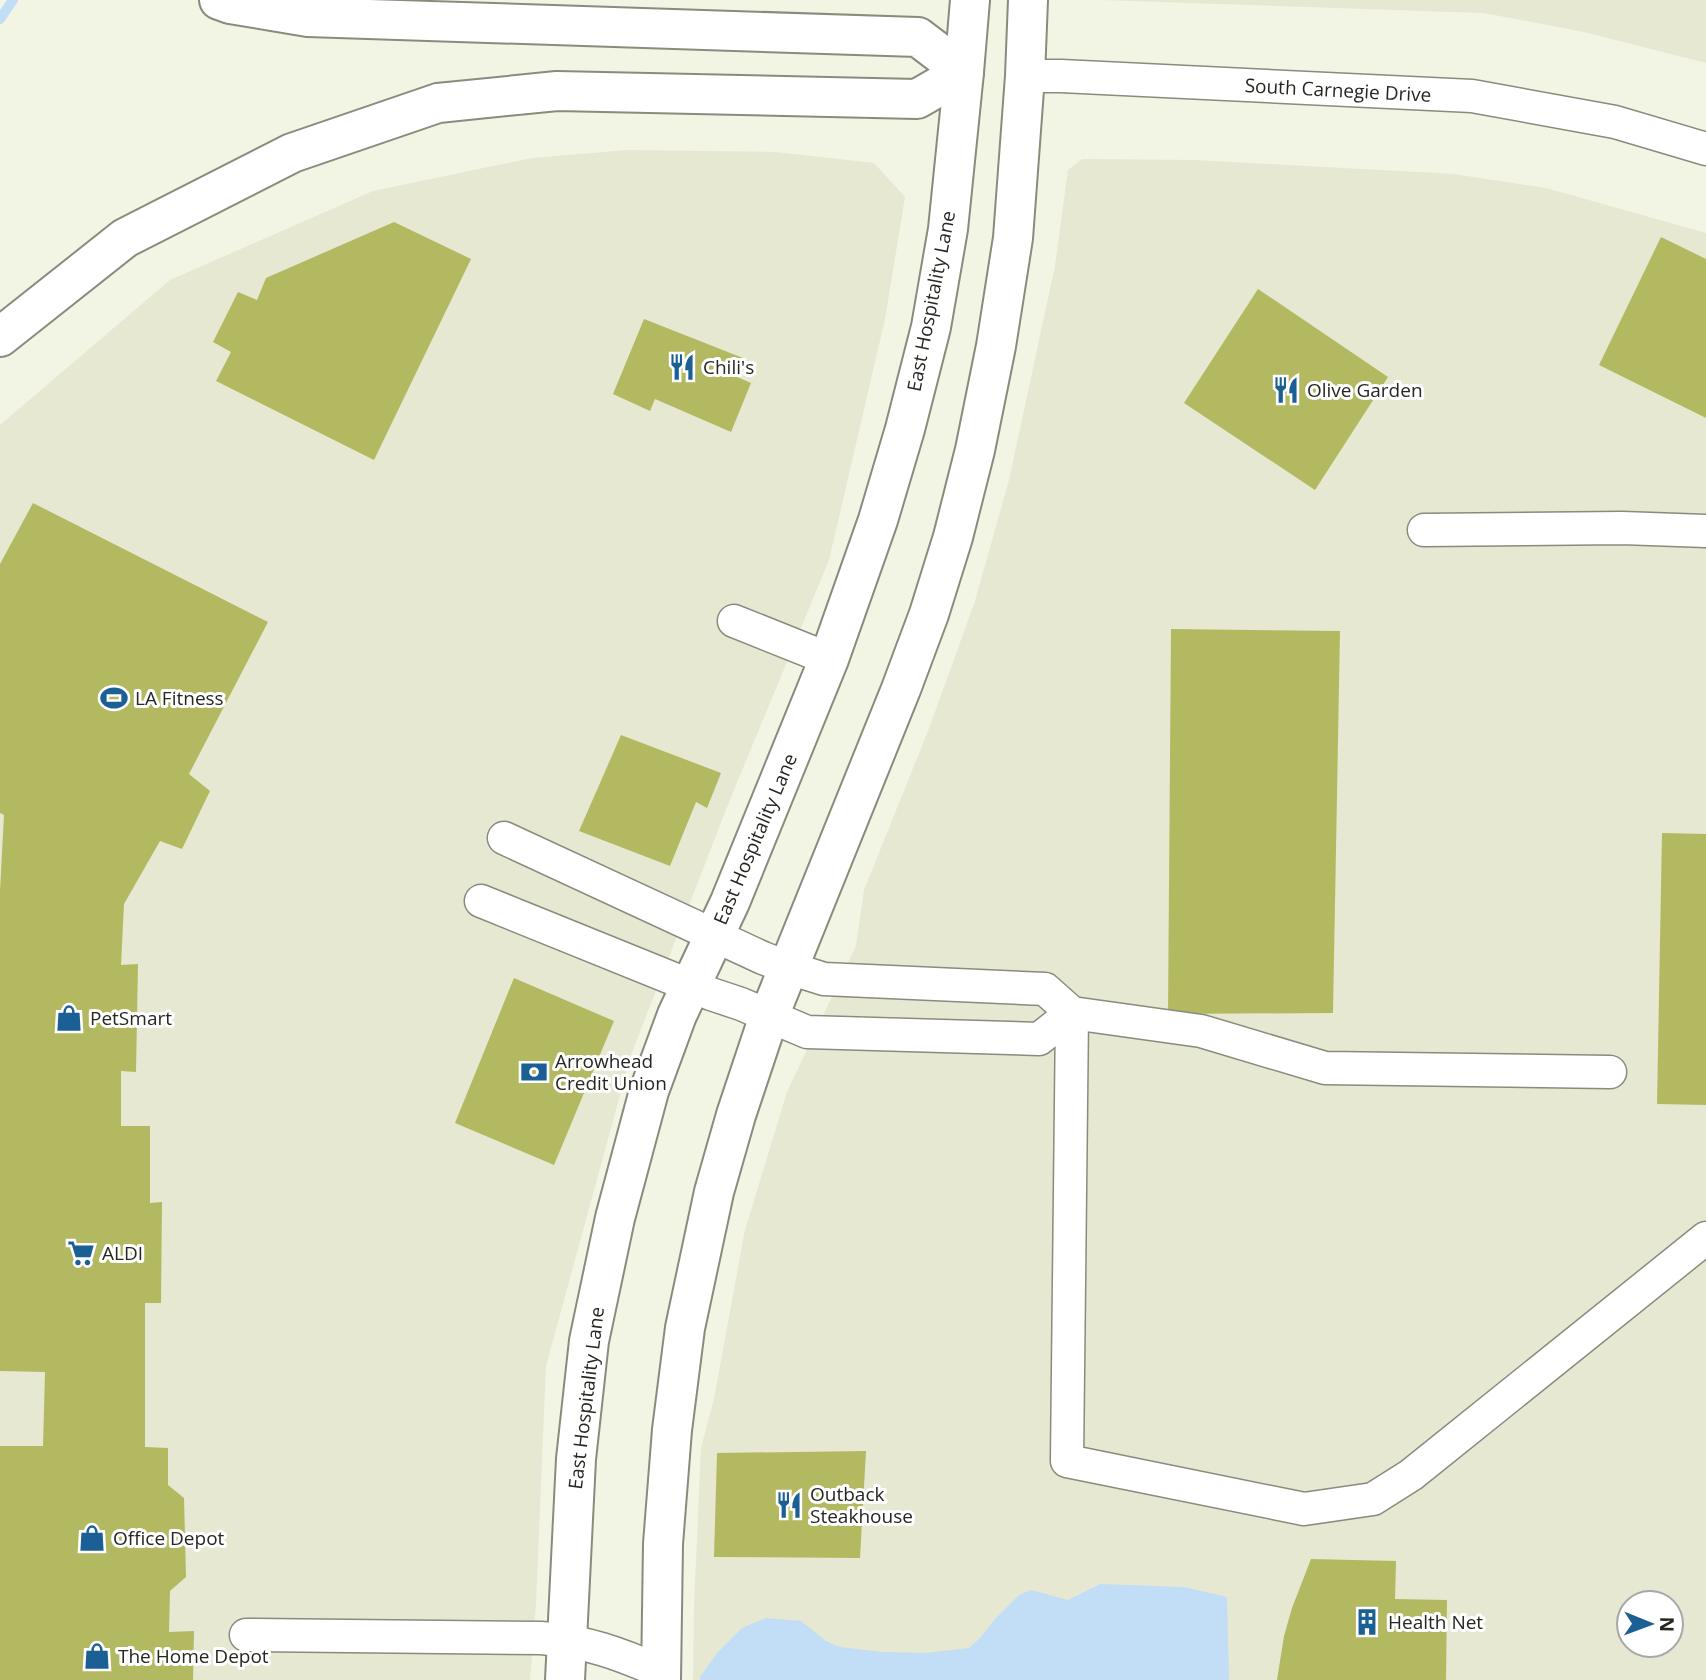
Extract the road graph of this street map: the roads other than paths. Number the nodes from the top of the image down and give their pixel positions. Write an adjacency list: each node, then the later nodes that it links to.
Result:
1 (219, 0): 4 (main road)
2 (970, 0): 4 (main road, East Hospitality Lane)
3 (1028, 0): 5 (main road)
4 (964, 72): 5 (main road, South Carnegie Drive); 7 (main road); 11 (main road, East Hospitality Lane)
5 (1026, 76): 6 (street, South Carnegie Drive); 15 (main road)
6 (1706, 149)
7 (0, 337)
8 (1423, 530): 9 (street)
9 (1706, 531)
10 (734, 621): 11 (street)
11 (829, 659): 14 (main road, East Hospitality Lane)
12 (504, 838): 14 (street)
13 (481, 901): 16 (street)
14 (715, 936): 15 (street); 16 (main road, East Hospitality Lane)
15 (789, 968): 17 (street); 18 (main road)
16 (690, 985): 18 (street); 22 (main road, East Hospitality Lane)
17 (1072, 1013): 18 (street); 19 (street); 20 (street)
18 (769, 1016): 23 (main road)
19 (1610, 1072)
20 (1706, 1238)
21 (246, 1635): 22 (street)
22 (568, 1640): 23 (street); 24 (main road, East Hospitality Lane)
23 (653, 1677)
24 (565, 1680)

